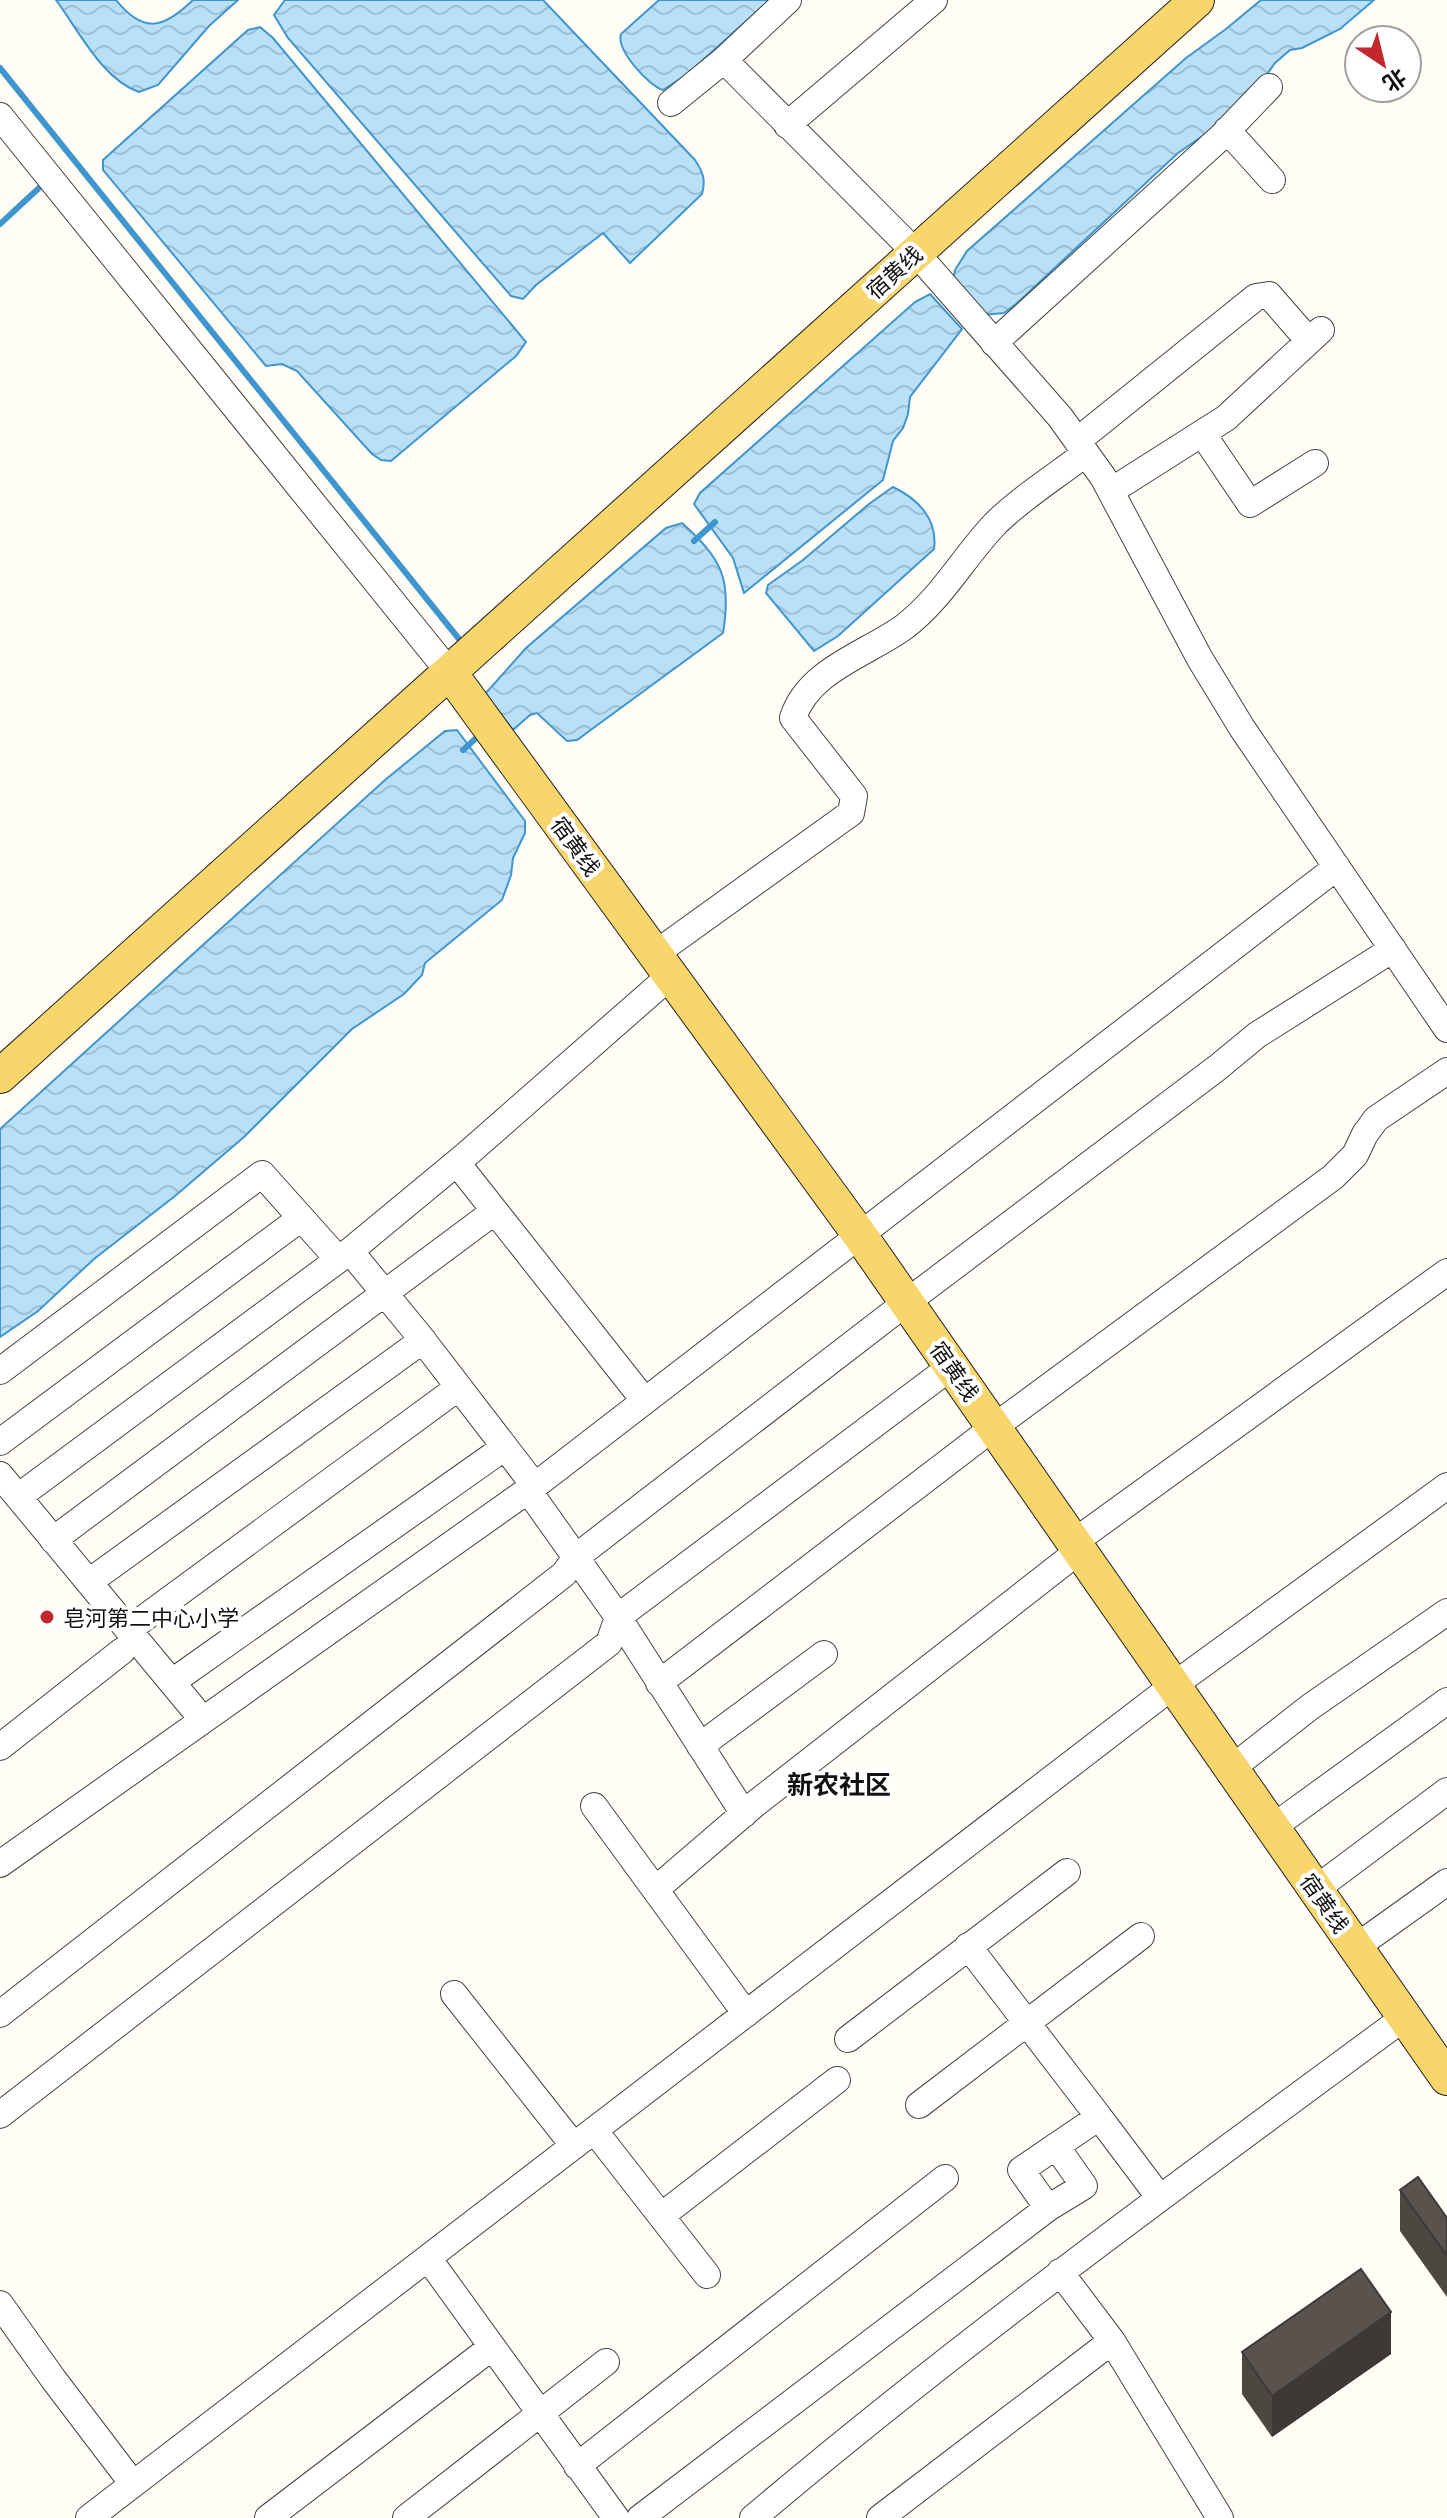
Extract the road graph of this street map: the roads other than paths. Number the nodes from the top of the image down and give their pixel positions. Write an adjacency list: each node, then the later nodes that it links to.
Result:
1 (788, 0): 4 (street)
2 (934, 0): 8 (street)
3 (1197, 0): 11 (main road, 宿黄线)
4 (724, 60): 6 (street); 8 (street)
5 (1269, 87): 9 (street)
6 (671, 103)
7 (0, 116): 17 (street)
8 (787, 125): 11 (street)
9 (1227, 130): 10 (street); 12 (street)
10 (1272, 180)
11 (916, 253): 12 (street); 17 (main road, 宿黄线)
12 (994, 343): 14 (street)
13 (1202, 433): 14 (street); 15 (street); 16 (street)
14 (1082, 447): 16 (street); 20 (street)
15 (1315, 463)
16 (1111, 491): 18 (street)
17 (450, 673): 20 (main road, 宿黄线); 23 (main road, 宿黄线)
18 (1337, 867): 19 (street); 27 (street)
19 (1393, 949): 21 (street); 31 (street)
20 (662, 965): 24 (street); 27 (main road, 宿黄线)
21 (1447, 1029)
22 (1447, 1071): 37 (street)
23 (0, 1076)
24 (457, 1163): 25 (street); 28 (street)
25 (495, 1211): 30 (street); 36 (street)
26 (301, 1218): 28 (street); 34 (street); 38 (street)
27 (859, 1234): 31 (main road, 宿黄线); 36 (street)
28 (344, 1255): 30 (street); 43 (street)
29 (1447, 1272): 45 (street)
30 (385, 1293): 32 (street); 44 (street)
31 (907, 1302): 33 (main road, 宿黄线); 46 (street)
32 (423, 1340): 35 (street); 47 (street)
33 (952, 1366): 37 (main road, 宿黄线); 49 (street)
34 (0, 1371)
35 (459, 1387): 39 (street); 50 (street)
36 (644, 1400): 42 (street)
37 (994, 1427): 45 (main road, 宿黄线); 53 (street)
38 (0, 1442)
39 (505, 1447): 42 (street); 52 (street)
40 (0, 1475): 43 (street)
41 (1447, 1486): 54 (street)
42 (531, 1488): 46 (street); 56 (street)
43 (18, 1497): 44 (street)
44 (53, 1540): 47 (street)
45 (1077, 1546): 54 (main road, 宿黄线); 62 (street)
46 (576, 1557): 49 (street); 73 (street)
47 (89, 1582): 50 (street)
48 (1447, 1612): 59 (street)
49 (618, 1617): 53 (street); 81 (street)
50 (125, 1640): 52 (street); 58 (street)
51 (824, 1654): 57 (street)
52 (172, 1682): 56 (street)
53 (659, 1683): 57 (street)
54 (1174, 1685): 59 (main road, 宿黄线); 74 (street)
55 (1447, 1701): 63 (street)
56 (203, 1720): 64 (street)
57 (700, 1746): 62 (street)
58 (0, 1747)
59 (1232, 1768): 63 (main road, 宿黄线)
60 (1447, 1791): 68 (street)
61 (594, 1806): 67 (street)
62 (744, 1814): 67 (street)
63 (1273, 1827): 68 (main road, 宿黄线)
64 (3, 1855)
65 (1067, 1872): 70 (street)
66 (1447, 1882): 71 (street)
67 (656, 1889): 74 (street)
68 (1316, 1889): 71 (main road, 宿黄线)
69 (1141, 1936): 76 (street)
70 (968, 1946): 76 (street); 77 (street)
71 (1356, 1947): 75 (main road, 宿黄线)
72 (454, 1994): 83 (street)
73 (0, 2014)
74 (746, 2014): 83 (street)
75 (1405, 2017): 78 (main road, 宿黄线); 86 (street)
76 (1027, 2023): 80 (street); 82 (street)
77 (848, 2039)
78 (1447, 2078)
79 (837, 2080): 88 (street)
80 (919, 2105)
81 (0, 2115)
82 (1099, 2117): 84 (street); 86 (street)
83 (584, 2138): 88 (street); 89 (street)
84 (1056, 2146): 87 (street); 87 (street)
85 (945, 2178): 97 (street)
86 (1160, 2198): 90 (street)
87 (1048, 2208): 103 (street)
88 (661, 2216): 91 (street)
89 (428, 2258): 94 (street); 98 (street)
90 (1060, 2272): 93 (street); 104 (street)
91 (707, 2275)
92 (0, 2304): 98 (street)
93 (1112, 2341): 105 (street); 106 (street)
94 (492, 2347): 96 (street); 100 (street)
95 (606, 2362): 96 (street)
96 (539, 2414): 97 (street); 101 (street)
97 (577, 2466): 102 (street)
98 (133, 2484): 99 (street)
99 (89, 2518)
100 (268, 2518)
101 (406, 2518)
102 (616, 2518)
103 (640, 2518)
104 (753, 2518)
105 (880, 2518)
106 (1220, 2518)

